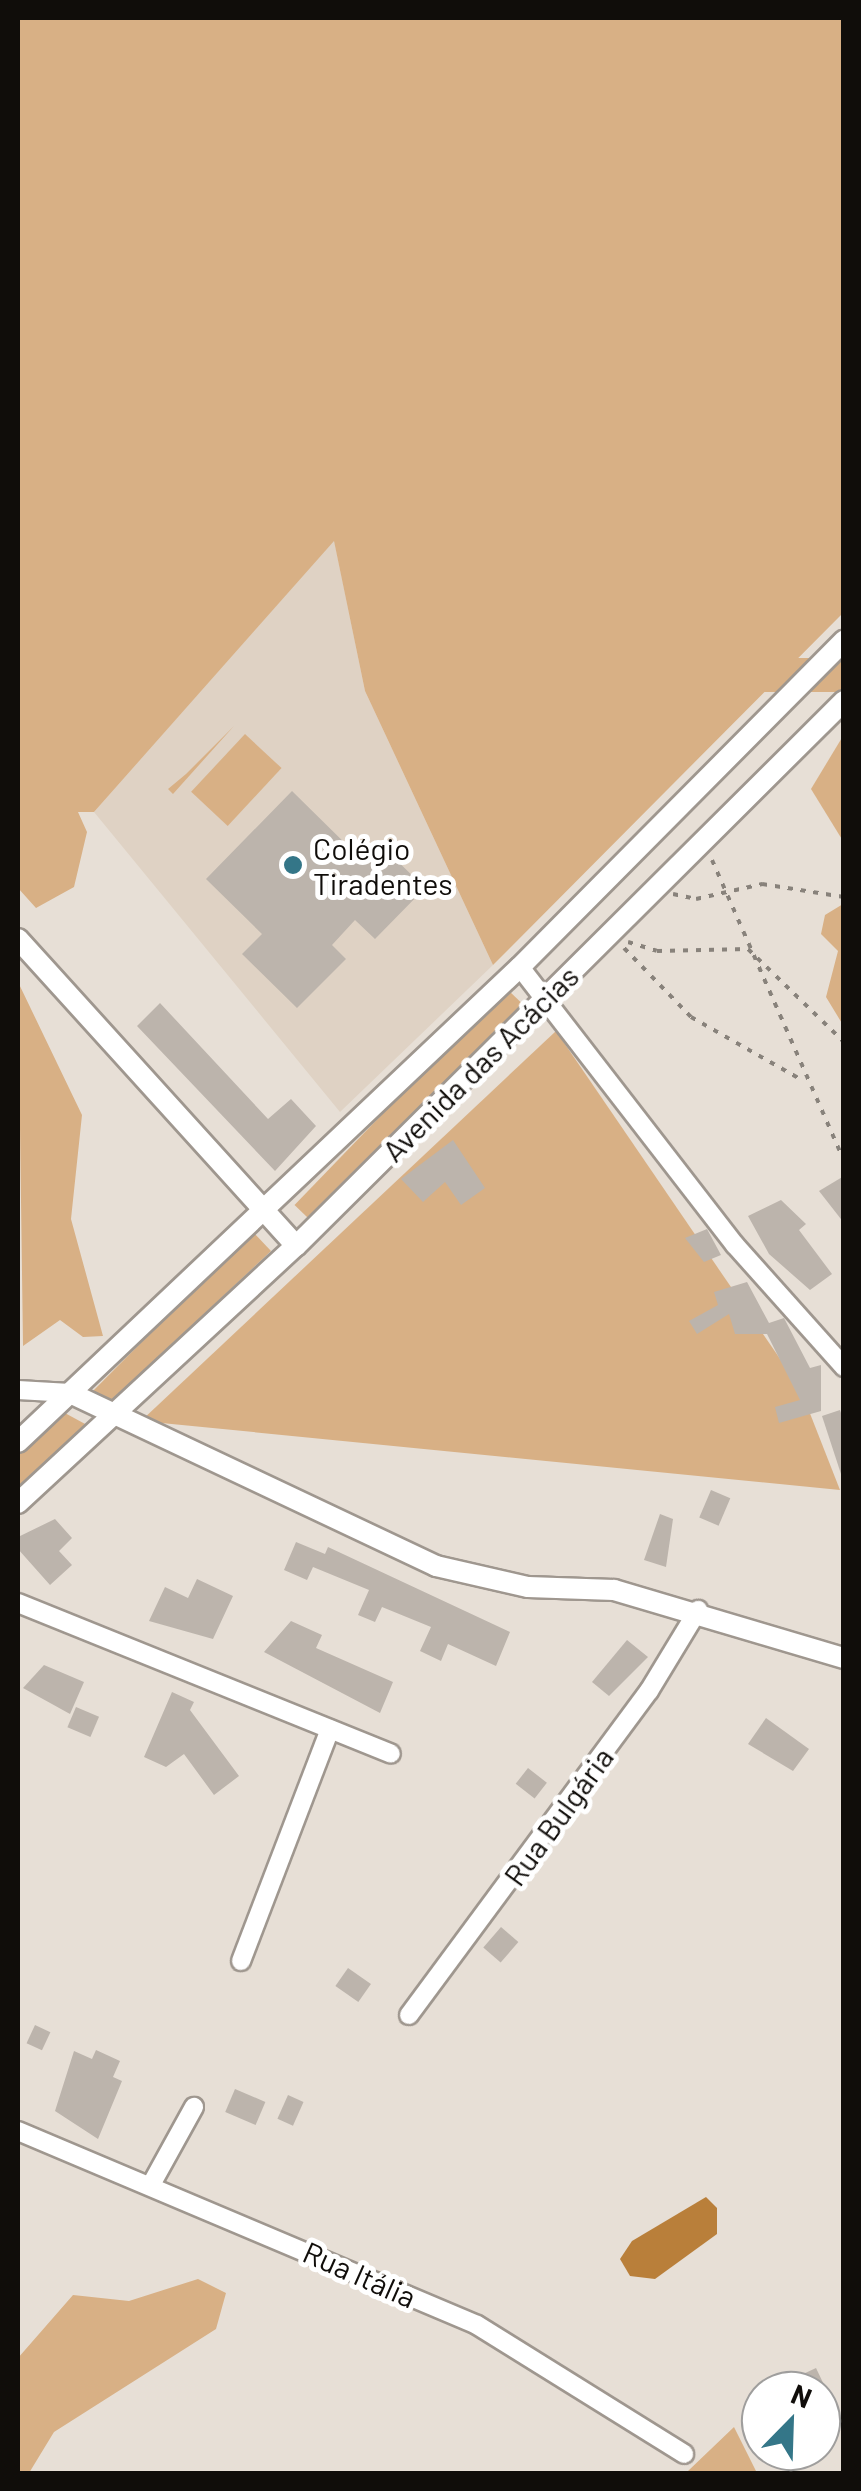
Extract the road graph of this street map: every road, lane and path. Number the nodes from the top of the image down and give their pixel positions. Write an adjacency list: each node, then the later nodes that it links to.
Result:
1 (844, 641): 10 (street, Avenida das Acácias)
2 (844, 701): 3 (street, Avenida das Acácias)
3 (707, 842): 4 (street, Avenida das Acácias); 5 (path)
4 (654, 890): 5 (path); 7 (street, Avenida das Acácias)
5 (722, 892): 6 (path); 9 (path)
6 (844, 897)
7 (609, 936): 9 (path); 11 (street, Avenida das Acácias); 13 (path)
8 (18, 939): 15 (street)
9 (748, 949): 12 (path); 13 (path)
10 (520, 967): 11 (street); 15 (street, Avenida das Acácias)
11 (546, 996): 16 (street, Avenida das Acácias); 17 (street)
12 (844, 1042)
13 (802, 1080): 14 (path)
14 (844, 1161)
15 (264, 1208): 16 (street); 19 (street, Avenida das Acácias)
16 (296, 1246): 20 (street, Avenida das Acácias)
17 (844, 1367)
18 (18, 1390): 19 (street)
19 (70, 1393): 20 (street); 21 (street, Avenida das Acácias)
20 (101, 1415): 22 (street, Avenida das Acácias); 24 (street)
21 (18, 1442)
22 (18, 1503)
23 (18, 1603): 26 (street)
24 (698, 1610): 25 (street); 29 (street, Rua Bulgária)
25 (844, 1658)
26 (330, 1729): 27 (street); 28 (street)
27 (390, 1754)
28 (241, 1961)
29 (409, 2016)
30 (194, 2107): 32 (street)
31 (18, 2131): 32 (street, Rua Itália)
32 (152, 2182): 33 (street, Rua Itália)
33 (684, 2454)

